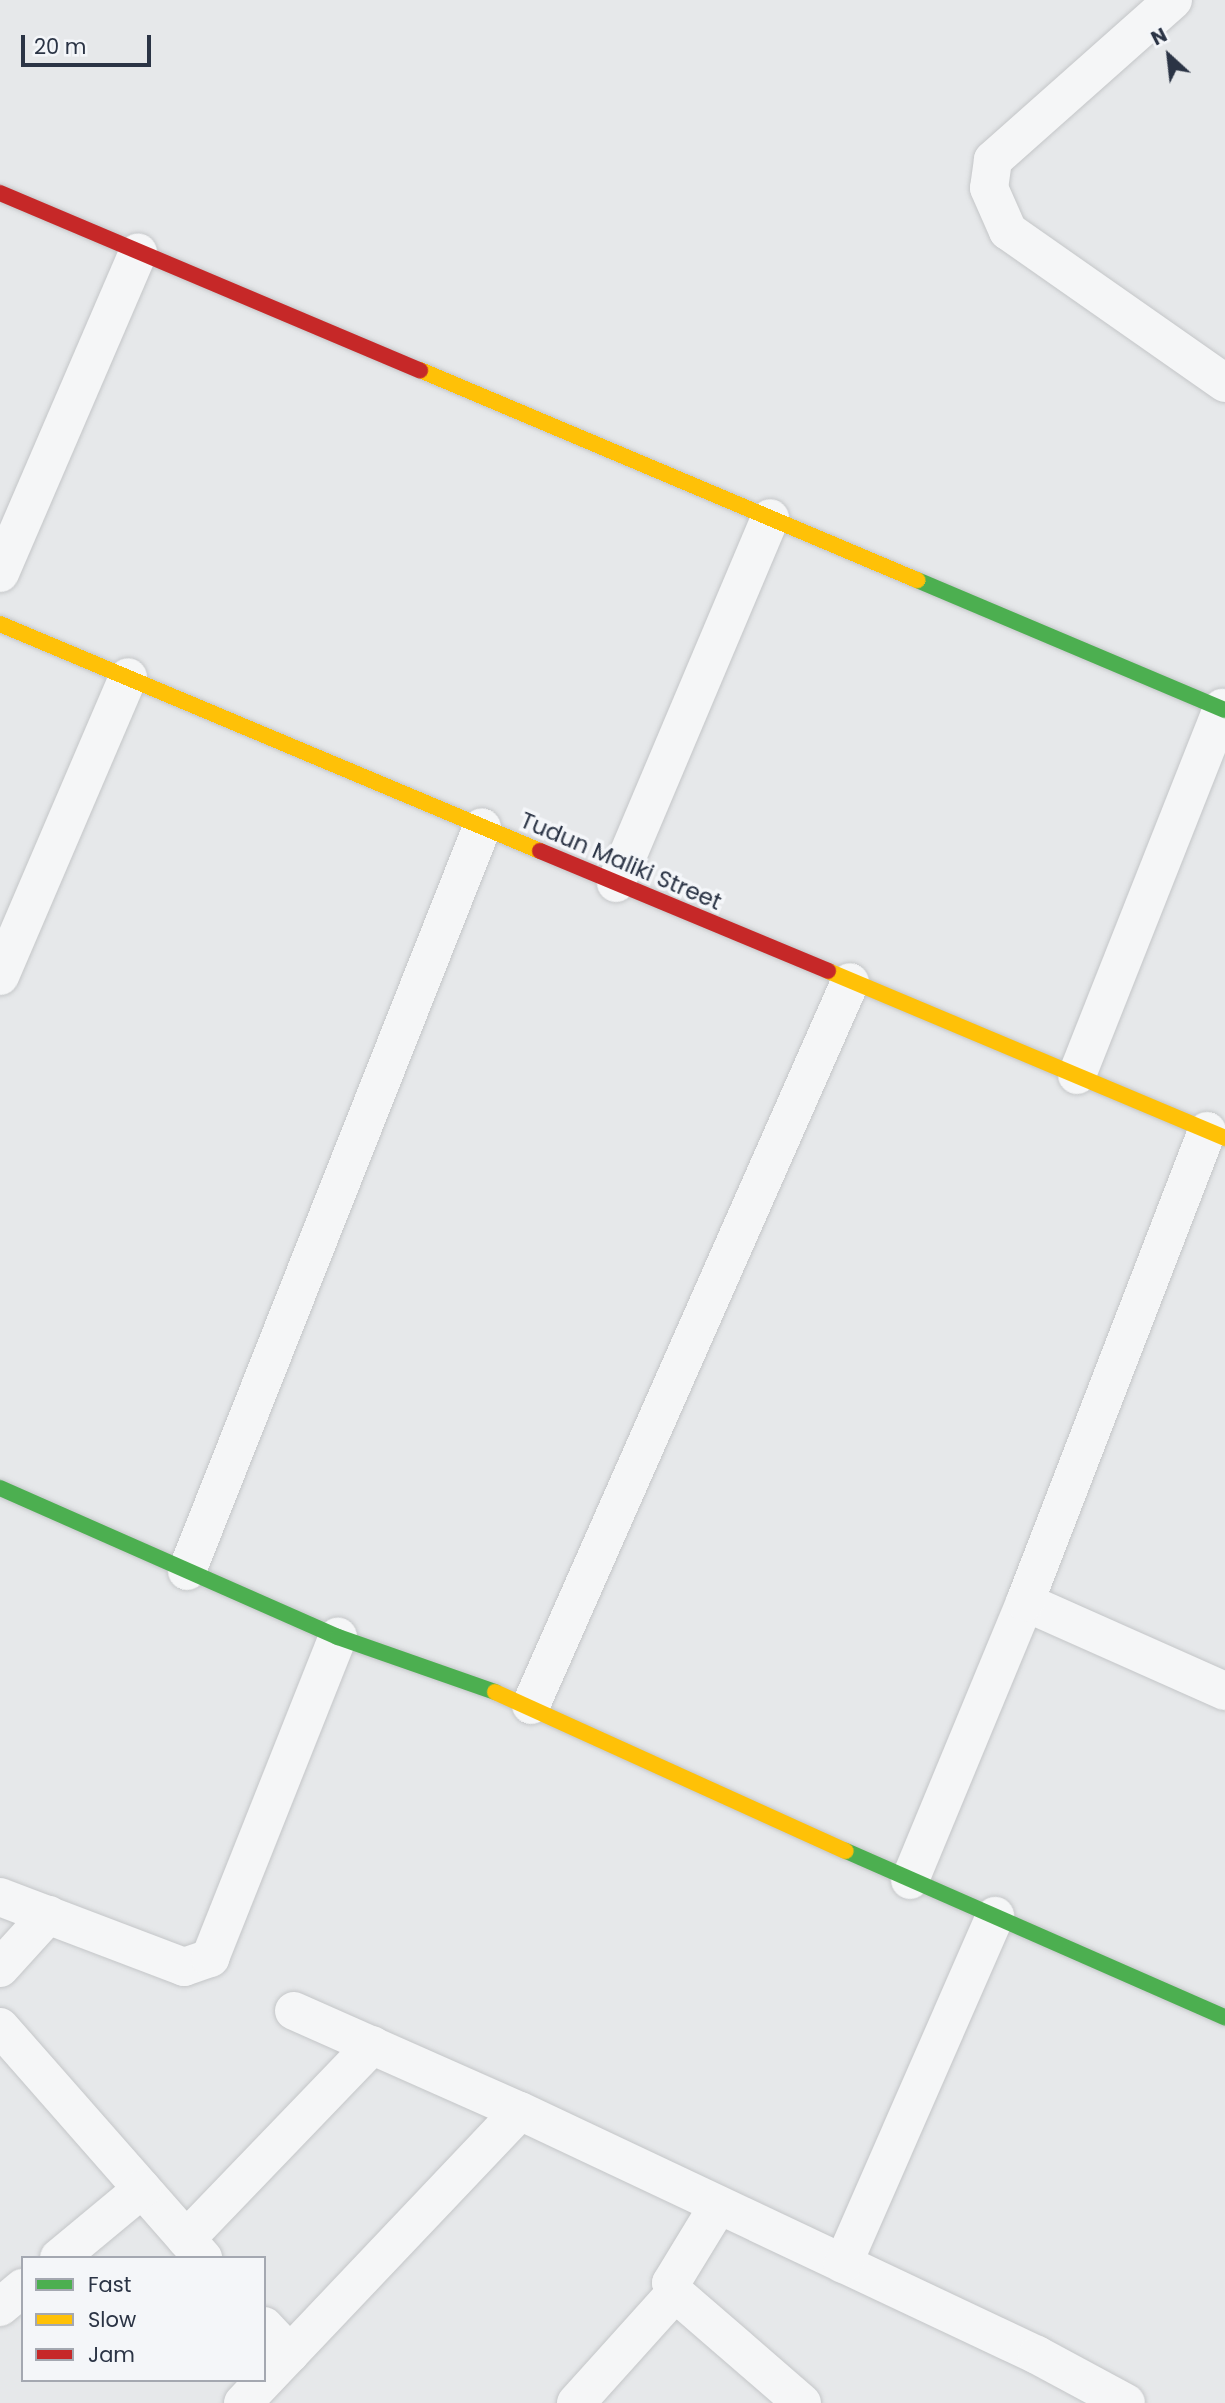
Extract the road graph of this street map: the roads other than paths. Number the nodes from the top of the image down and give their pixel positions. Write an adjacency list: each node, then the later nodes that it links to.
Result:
1 (1173, 0): 4 (street)
2 (0, 193): 3 (street)
3 (138, 251): 5 (street); 6 (street)
4 (1225, 383)
5 (770, 518): 9 (street); 11 (street)
6 (0, 573)
7 (0, 624): 8 (street, Tudun Maliki Street)
8 (128, 677): 10 (street, Tudun Maliki Street); 12 (street)
9 (1223, 709): 14 (street)
10 (482, 827): 11 (street, Tudun Maliki Street); 17 (street)
11 (616, 883): 13 (street, Tudun Maliki Street)
12 (0, 976)
13 (850, 982): 14 (street, Tudun Maliki Street); 21 (street)
14 (1077, 1075): 15 (street, Tudun Maliki Street)
15 (1216, 1135): 18 (street)
16 (0, 1488): 17 (street)
17 (187, 1571): 19 (street)
18 (1025, 1602): 20 (street); 22 (street)
19 (338, 1637): 21 (street); 24 (street)
20 (1225, 1691)
21 (531, 1705): 22 (street)
22 (910, 1880): 25 (street)
23 (0, 1898): 24 (street)
24 (48, 1915): 26 (street)
25 (995, 1916): 28 (street); 36 (street)
26 (0, 1968)
27 (294, 2011): 30 (street)
28 (1225, 2017)
29 (0, 2027): 32 (street)
30 (373, 2045): 31 (street); 34 (street)
31 (520, 2111): 33 (street); 41 (street)
32 (142, 2189): 34 (street); 35 (street)
33 (718, 2206): 36 (street); 38 (street)
34 (195, 2248)
35 (61, 2256)
36 (843, 2264): 47 (street)
37 (21, 2290): 39 (street)
38 (675, 2293): 45 (street); 46 (street)
39 (0, 2307)
40 (266, 2328): 41 (street)
41 (290, 2354): 42 (street)
42 (266, 2379)
43 (263, 2382): 44 (street)
44 (243, 2403)
45 (576, 2403)
46 (802, 2403)
47 (1126, 2403)

